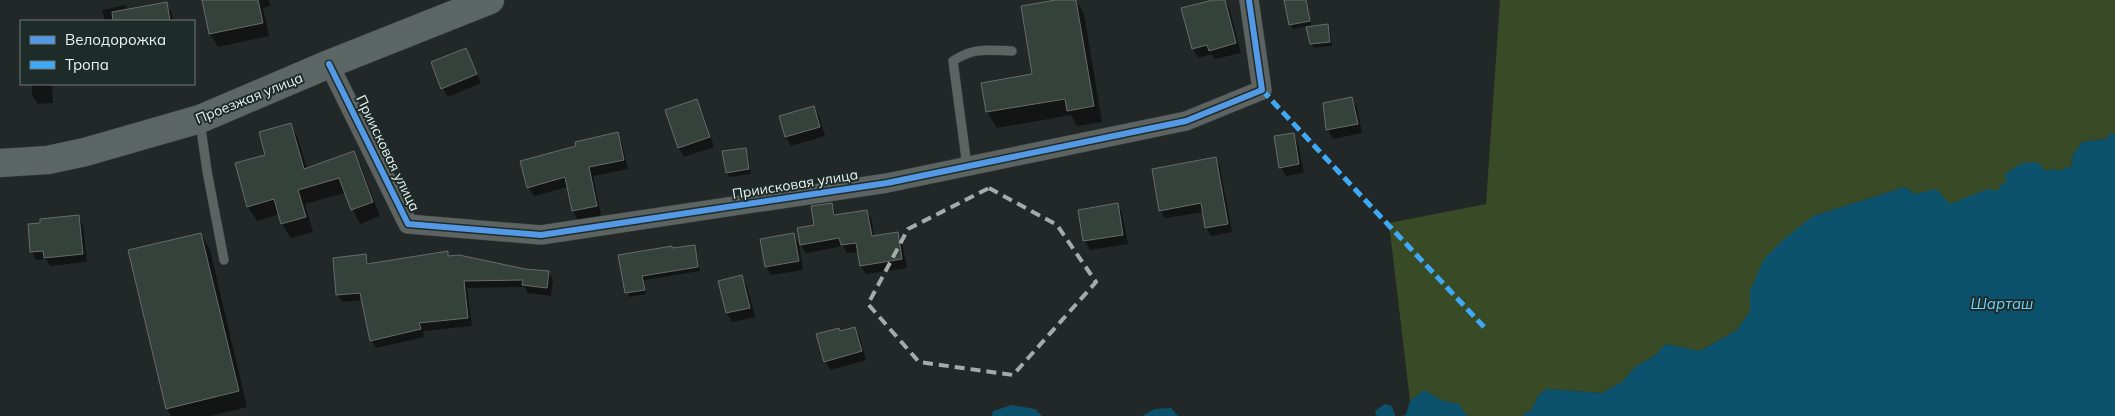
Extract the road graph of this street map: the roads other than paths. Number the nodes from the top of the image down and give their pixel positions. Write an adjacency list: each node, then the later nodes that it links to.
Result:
1 (490, 0): 4 (main road, Проезжая улица)
2 (1249, 0): 7 (street, Приисковая улица)
3 (1012, 52): 7 (lane)
4 (329, 64): 5 (main road, Проезжая улица); 7 (street, Приисковая улица)
5 (200, 119): 6 (main road, Проезжая улица); 8 (lane)
6 (0, 163)
7 (967, 166)
8 (224, 260)

